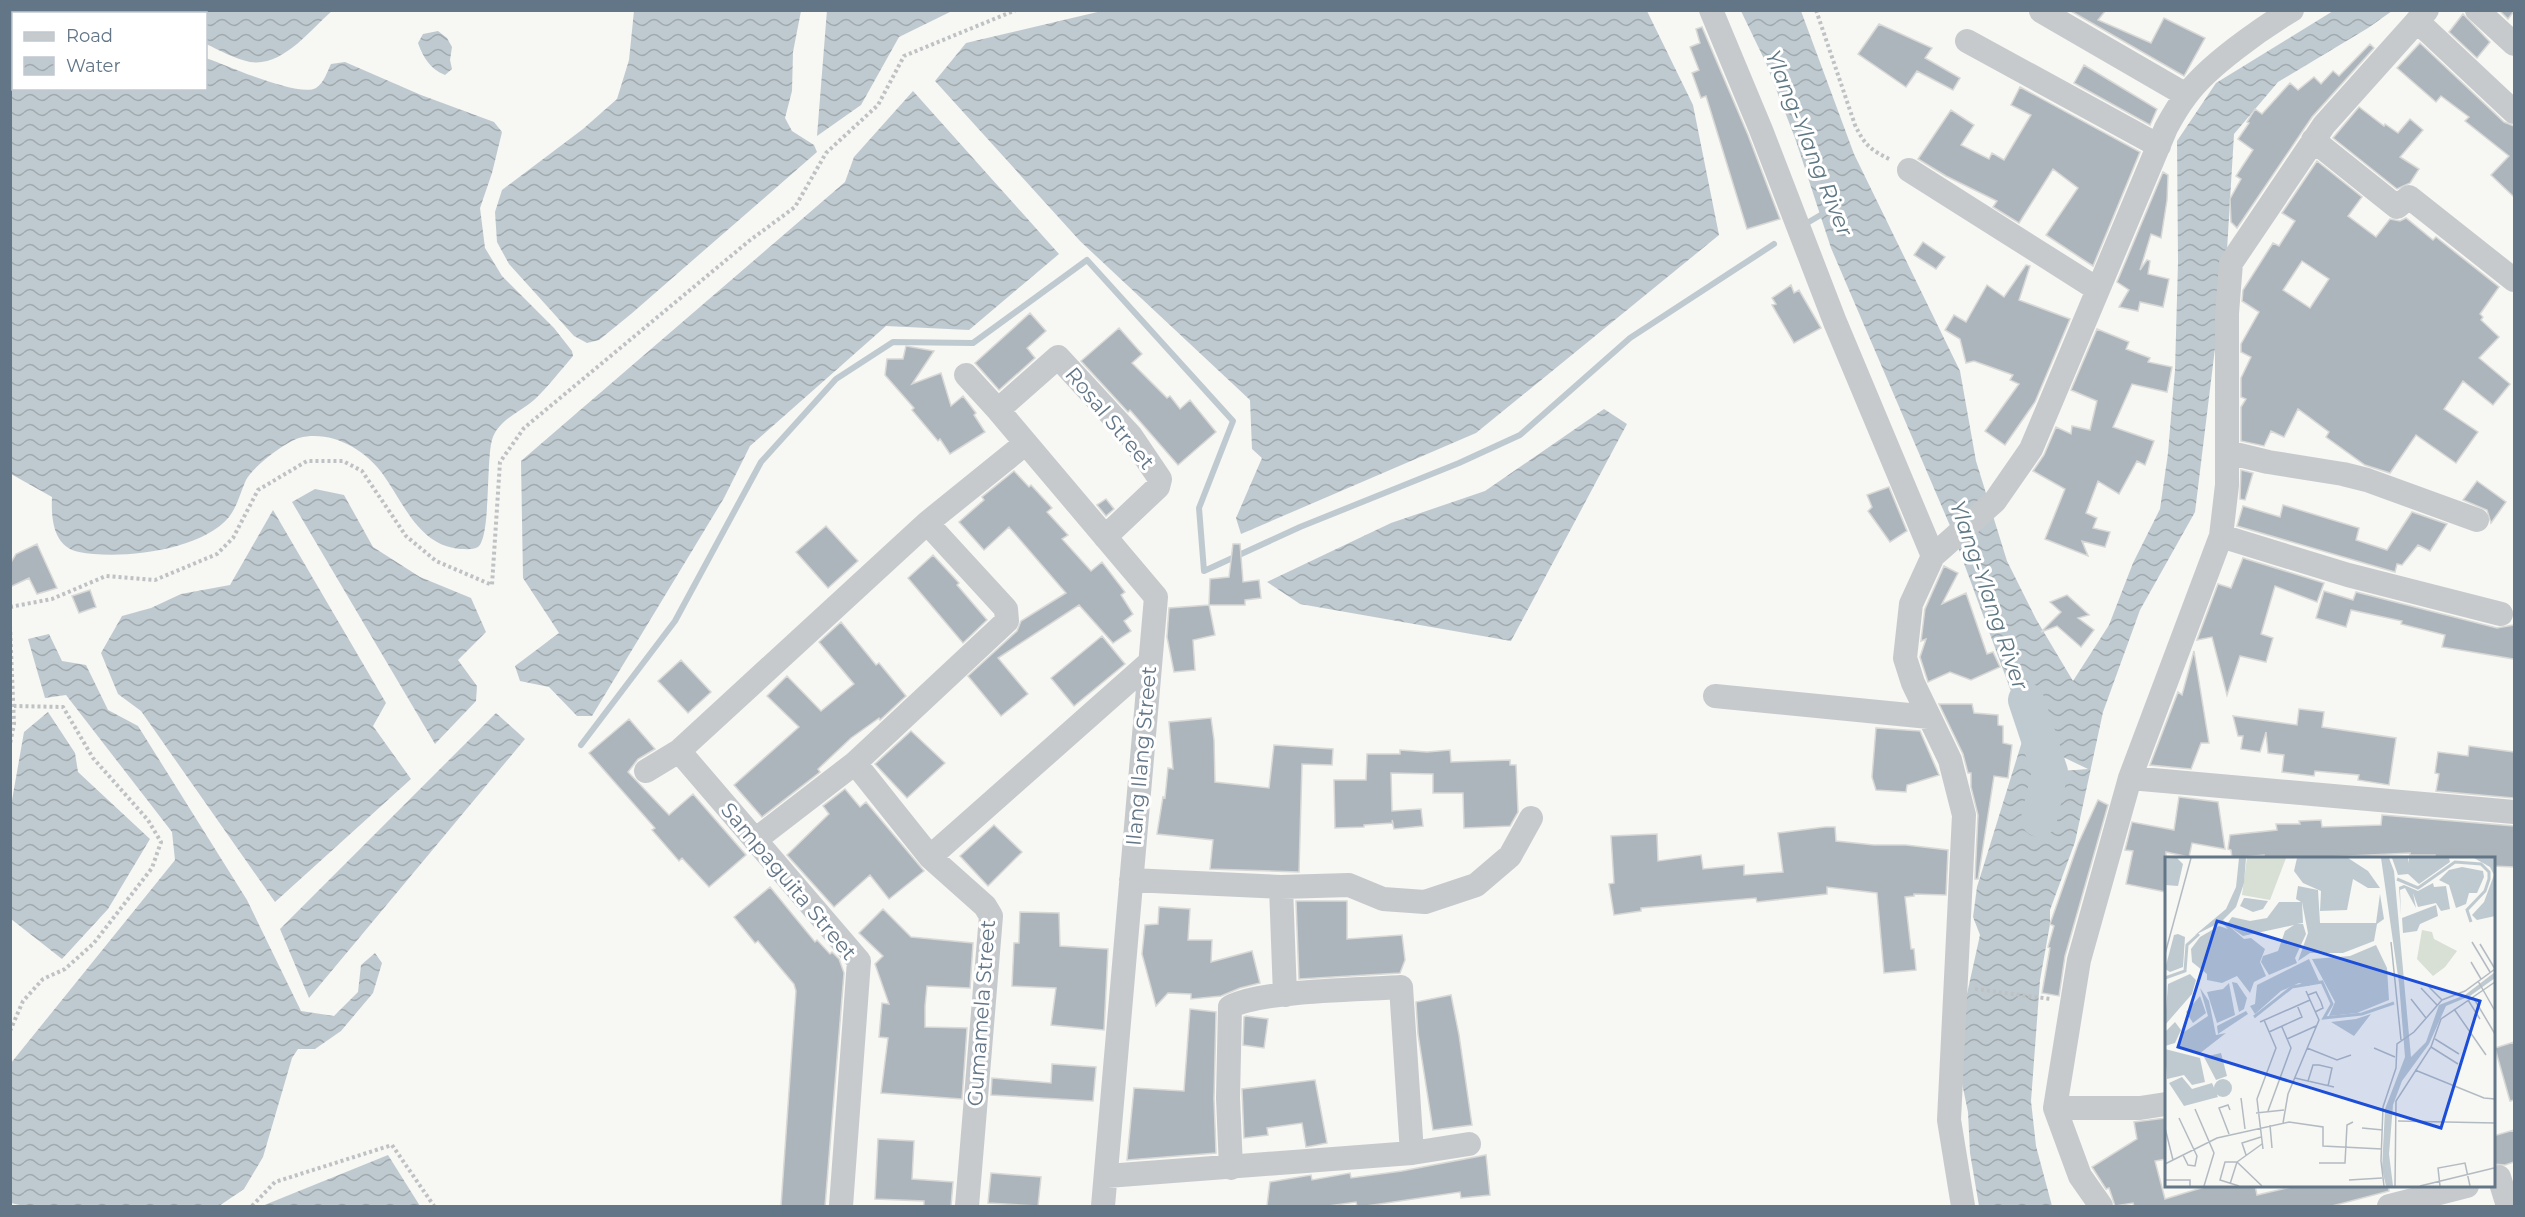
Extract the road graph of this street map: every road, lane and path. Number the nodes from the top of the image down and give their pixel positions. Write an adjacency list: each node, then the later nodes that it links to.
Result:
1 (1016, 10): 26 (path)
2 (1711, 10): 25 (street)
3 (1816, 10): 14 (path)
4 (2292, 10): 10 (street)
5 (2477, 10): 9 (street)
6 (2041, 11): 10 (street)
7 (2422, 16): 11 (street); 12 (street)
8 (1967, 41): 13 (street)
9 (2514, 44)
10 (2186, 95): 13 (street)
11 (2514, 112)
12 (2313, 140): 15 (street); 20 (street)
13 (2159, 146): 16 (street)
14 (1909, 170): 16 (street)
15 (2514, 280)
16 (2097, 289): 25 (street)
17 (966, 375): 18 (street, Ilang Ilang Street)
18 (998, 410): 19 (street, Ilang Ilang Street); 24 (street, Rosal Street)
19 (1026, 443): 22 (street); 24 (street, Ilang Ilang Street)
20 (2227, 452): 21 (street); 23 (street)
21 (2477, 520)
22 (927, 523): 34 (street); 35 (street)
23 (2222, 536): 27 (street); 37 (street)
24 (1105, 537): 29 (street, Ilang Ilang Street)
25 (1940, 550): 32 (street)
26 (10, 607)
27 (2501, 614)
28 (10, 626): 31 (path)
29 (1149, 663): 41 (street); 42 (street, Ilang Ilang Street)
30 (1715, 696): 32 (street)
31 (14, 706): 33 (path); 47 (path)
32 (1929, 717): 62 (street)
33 (10, 744)
34 (679, 751): 36 (street); 40 (street, Sampaguita Street)
35 (855, 763): 40 (street); 41 (street, Gumamela Street)
36 (646, 771)
37 (2130, 778): 38 (street); 49 (street)
38 (2514, 812)
39 (1532, 818): 43 (street)
40 (755, 840): 59 (street, Sampaguita Street)
41 (930, 857): 60 (street, Gumamela Street)
42 (1131, 880): 43 (street); 53 (street, Ilang Ilang Street)
43 (1281, 887): 45 (street)
44 (1967, 988): 46 (path)
45 (1285, 995): 51 (street); 52 (street)
46 (2040, 998)
47 (10, 1031)
48 (2165, 1104): 49 (street)
49 (2055, 1108): 63 (street)
50 (1469, 1144): 51 (street)
51 (1412, 1153): 52 (street)
52 (1231, 1168): 53 (street)
53 (1107, 1176): 61 (street, Ilang Ilang Street)
54 (2502, 1176): 65 (street)
55 (2461, 1187): 56 (street)
56 (2417, 1203): 64 (street)
57 (252, 1206): 58 (path)
58 (434, 1206)
59 (842, 1206)
60 (967, 1206)
61 (1103, 1206)
62 (1963, 1206)
63 (2101, 1206)
64 (2389, 1206)
65 (2508, 1206)

